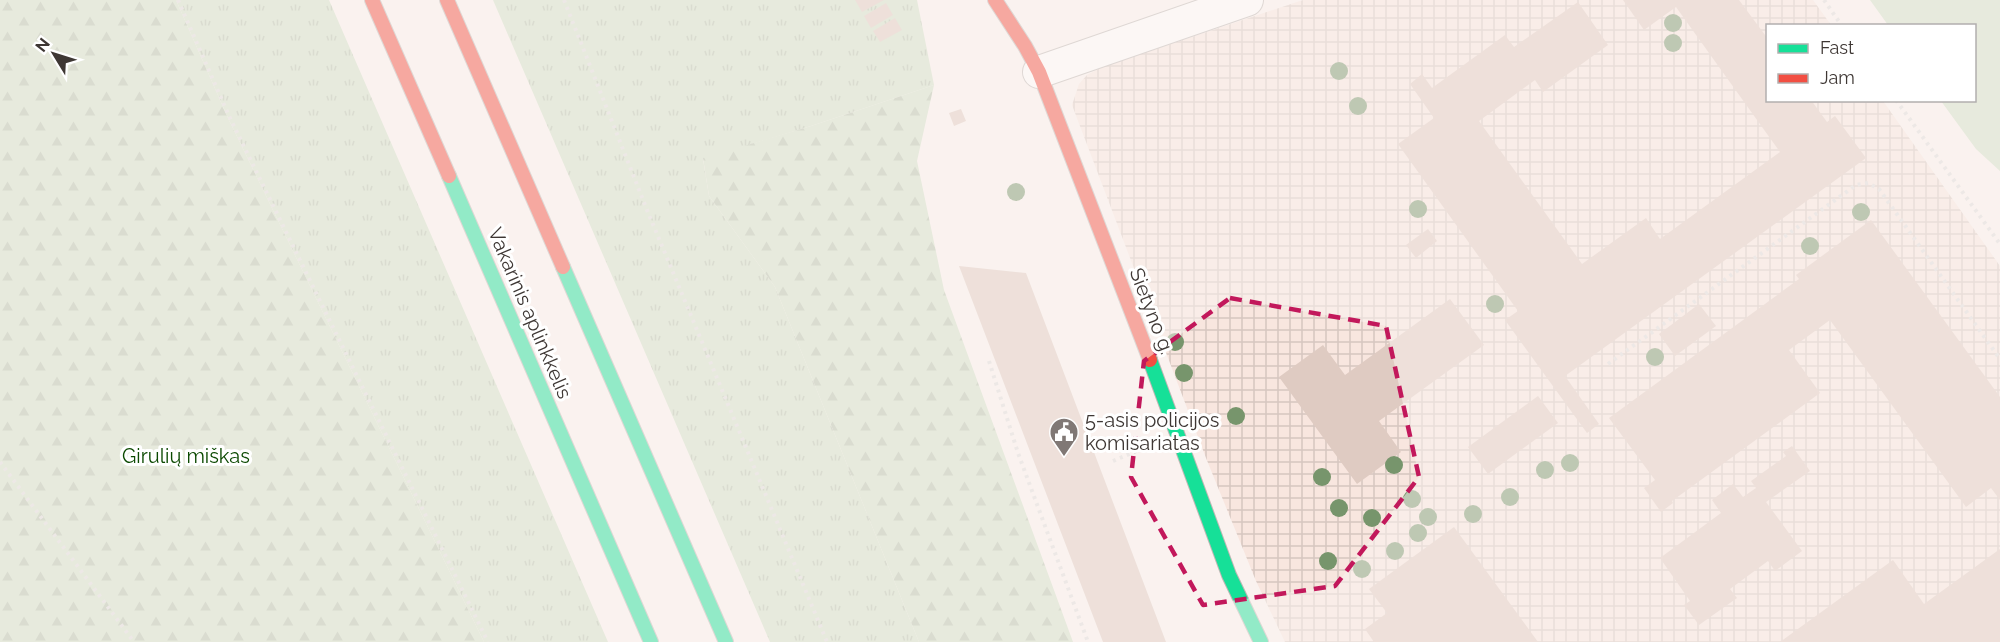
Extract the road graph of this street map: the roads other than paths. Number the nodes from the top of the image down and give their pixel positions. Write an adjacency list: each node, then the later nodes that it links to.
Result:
1 (372, 0): 6 (main road, Vakarinis aplinkkelis)
2 (447, 0): 7 (main road)
3 (995, 0): 5 (main road, Sietyno g.)
4 (1247, 0): 5 (street)
5 (1039, 72): 8 (main road, Sietyno g.)
6 (651, 642)
7 (726, 642)
8 (1261, 642)

